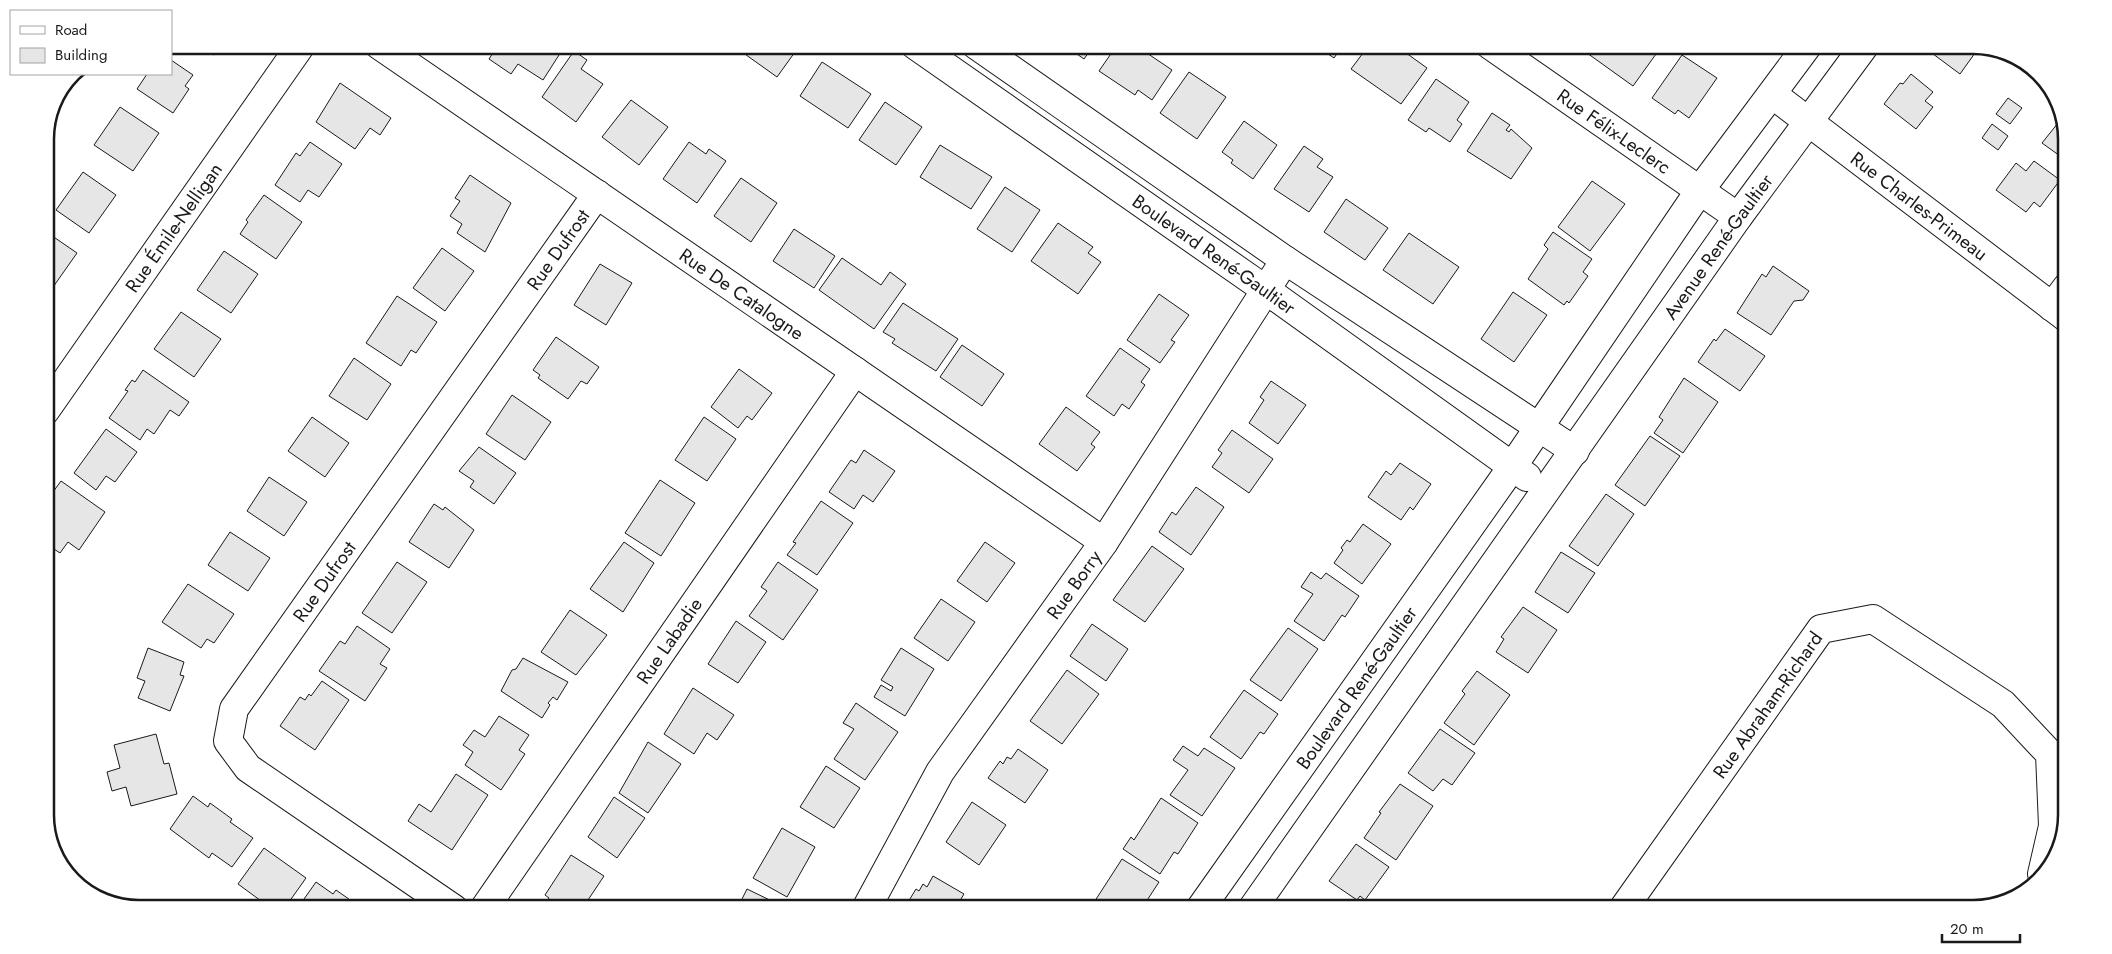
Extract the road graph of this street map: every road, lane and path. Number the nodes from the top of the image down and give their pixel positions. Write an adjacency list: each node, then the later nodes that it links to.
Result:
1 (295, 54): 17 (street, Rue Émile-Nelligan)
2 (392, 54): 11 (street, Rue De Catalogne)
3 (928, 54): 14 (street, Boulevard René-Gaultier)
4 (989, 54): 13 (street, Boulevard René-Gaultier)
5 (1503, 54): 10 (street, Rue Félix-Leclerc)
6 (1801, 54): 8 (street)
7 (1859, 54): 9 (street, Avenue René-Gaultier)
8 (1772, 94): 9 (street, Rue Charles-Primeau); 10 (street)
9 (1809, 122): 12 (street, Avenue René-Gaultier); 15 (street, Rue Charles-Primeau)
10 (1700, 190): 12 (street, Rue Félix-Leclerc); 18 (street)
11 (597, 194): 16 (street, Rue De Catalogne); 25 (street, Rue Dufrost)
12 (1738, 217): 19 (street, Avenue René-Gaultier)
13 (1285, 260): 14 (street, Rue Borry); 18 (street, Boulevard René-Gaultier)
14 (1266, 290): 20 (street, Boulevard René-Gaultier); 22 (street, Rue Borry)
15 (2058, 301)
16 (855, 371): 22 (street, Rue De Catalogne); 26 (street, Rue Labadie)
17 (54, 399)
18 (1538, 427): 19 (street, Boulevard René-Gaultier); 20 (street, Boulevard René-Gaultier)
19 (1574, 451): 21 (street)
20 (1512, 467): 21 (street, Boulevard René-Gaultier); 24 (street, Boulevard René-Gaultier)
21 (1545, 490): 30 (street)
22 (1104, 542): 27 (street, Rue Borry)
23 (2045, 861): 31 (street, Rue Abraham-Richard)
24 (1220, 879): 28 (street, Boulevard René-Gaultier); 29 (street)
25 (441, 900)
26 (490, 900)
27 (871, 900)
28 (1206, 900)
29 (1248, 900)
30 (1262, 900)
31 (1628, 900)

